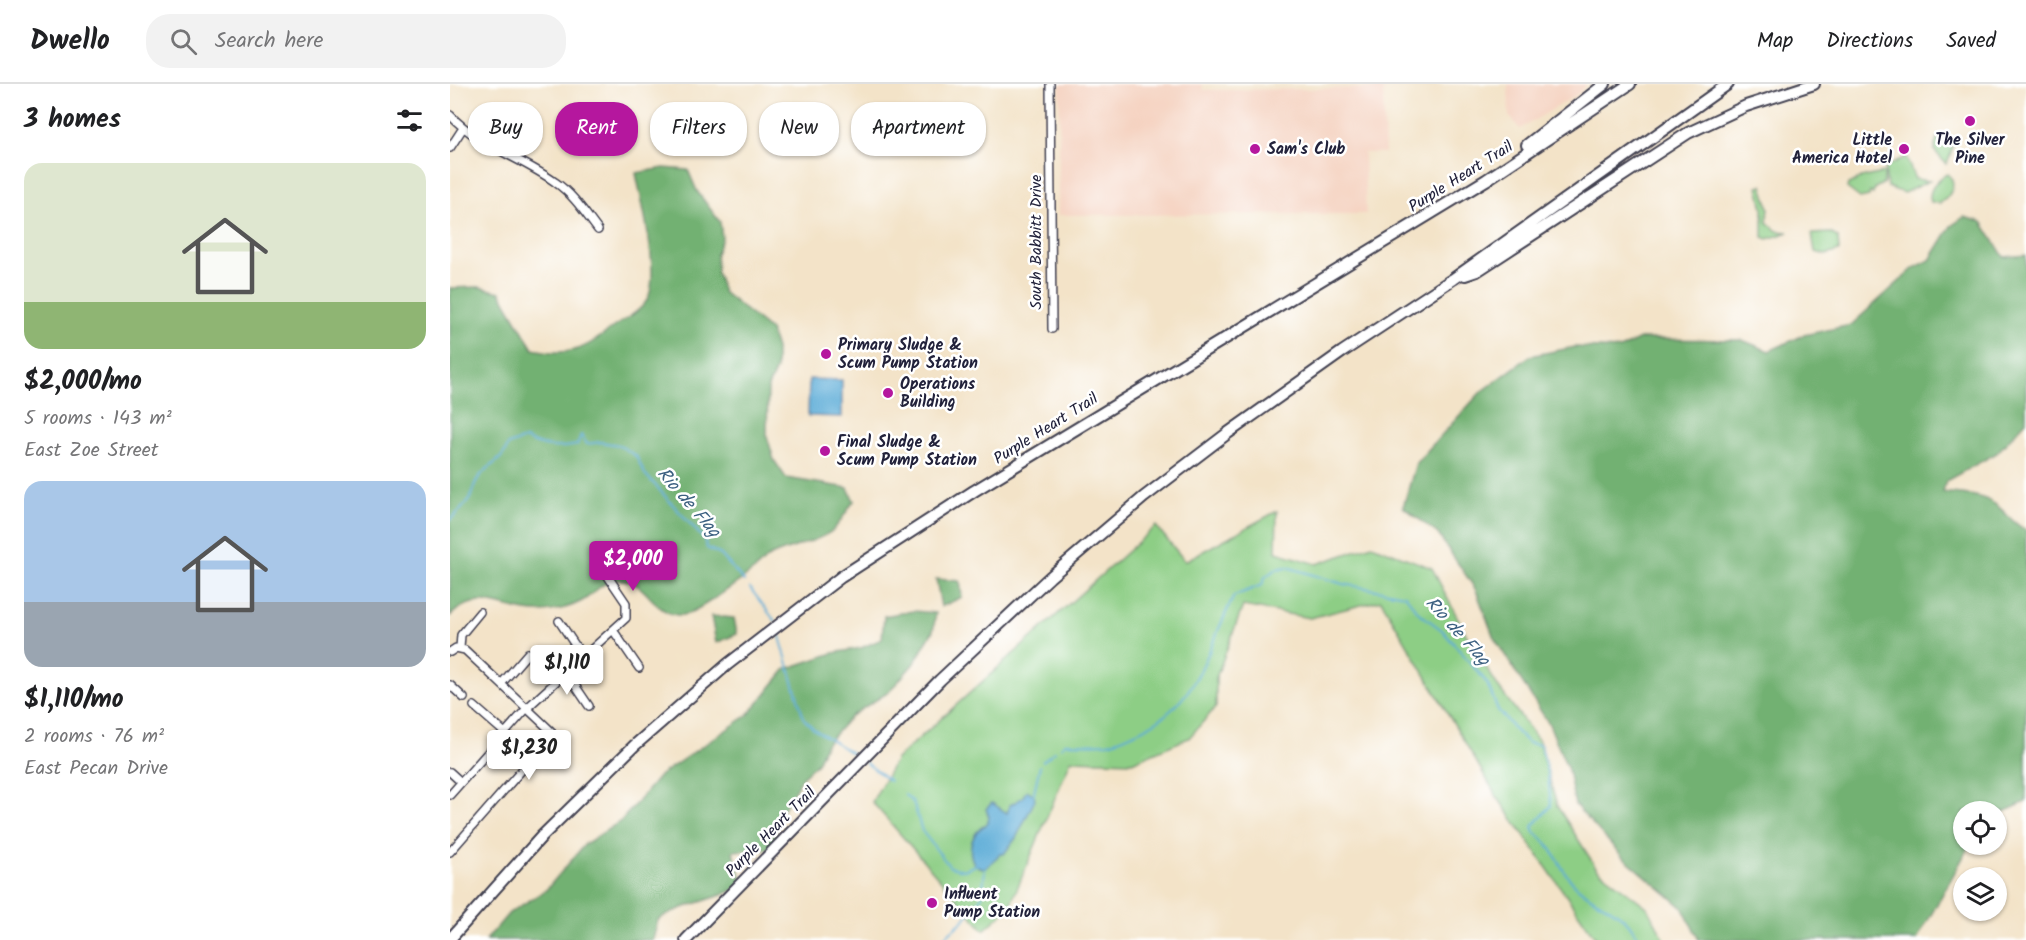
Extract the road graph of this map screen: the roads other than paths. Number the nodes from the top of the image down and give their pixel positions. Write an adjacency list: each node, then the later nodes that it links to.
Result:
1 (1050, 84): 12 (street, South Babbitt Drive)
2 (1605, 84): 10 (highway)
3 (1630, 84): 10 (highway, Purple Heart Trail)
4 (1728, 84): 11 (highway, Purple Heart Trail)
5 (1814, 84): 11 (highway)
6 (450, 115): 7 (street)
7 (463, 128): 8 (street); 9 (street)
8 (450, 148)
9 (597, 230)
10 (1347, 265): 34 (highway, Purple Heart Trail)
11 (1453, 279): 35 (highway, Purple Heart Trail)
12 (1052, 328)
13 (607, 575): 16 (street)
14 (480, 612): 17 (street)
15 (559, 621): 20 (street)
16 (613, 630): 20 (street); 21 (street)
17 (460, 648): 18 (street); 23 (street)
18 (450, 652)
19 (528, 653): 23 (street)
20 (583, 657): 22 (street)
21 (639, 668)
22 (566, 672): 27 (street); 28 (street)
23 (502, 683): 28 (street)
24 (450, 685): 25 (street)
25 (464, 698)
26 (474, 706): 29 (street)
27 (589, 706)
28 (528, 707): 29 (street); 33 (street)
29 (505, 733): 31 (street)
30 (450, 772): 31 (street)
31 (461, 782): 32 (street)
32 (450, 795)
33 (450, 852)
34 (450, 939)
35 (686, 940)

